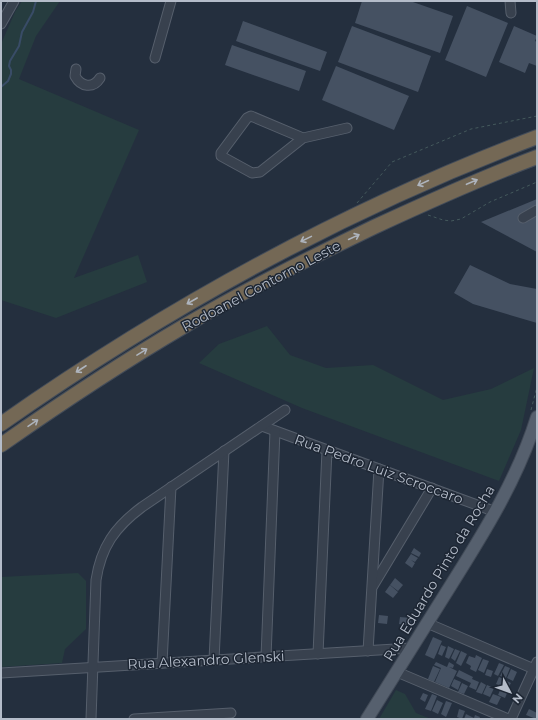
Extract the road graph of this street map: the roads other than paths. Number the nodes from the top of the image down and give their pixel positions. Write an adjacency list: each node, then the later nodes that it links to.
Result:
1 (14, 1): 5 (street)
2 (172, 1): 6 (street)
3 (510, 1): 4 (street)
4 (511, 13)
5 (1, 24)
6 (155, 58)
7 (76, 69): 8 (street)
8 (100, 78)
9 (347, 128): 11 (street)
10 (537, 137): 17 (highway, Rodoanel Contorno Leste, one-way to 17)
11 (303, 138): 11 (street)
12 (537, 157): 20 (highway, Rodoanel Contorno Leste, one-way to 12)
13 (537, 210): 14 (street)
14 (523, 218)
15 (285, 410): 18 (street)
16 (537, 417): 26 (main road, Rua Eduardo Pinto da Rocha)
17 (1, 424)
18 (262, 426): 19 (street, Rua Pedro Luiz Scroccaro); 22 (street)
19 (275, 431): 21 (street, Rua Pedro Luiz Scroccaro); 32 (street)
20 (1, 445)
21 (327, 450): 23 (street, Rua Pedro Luiz Scroccaro); 31 (street)
22 (224, 451): 24 (street); 33 (street)
23 (379, 469): 25 (street, Rua Pedro Luiz Scroccaro); 27 (street)
24 (171, 487): 34 (street); 36 (street)
25 (432, 488): 26 (street, Rua Pedro Luiz Scroccaro); 27 (street)
26 (496, 512): 28 (main road, Rua Eduardo Pinto da Rocha)
27 (372, 587): 30 (street)
28 (427, 623): 29 (main road, Rua Eduardo Pinto da Rocha); 35 (street)
29 (412, 648): 30 (street, Rua Alexandro Glenski); 37 (main road, Rua Eduardo Pinto da Rocha)
30 (368, 651): 31 (street, Rua Alexandro Glenski)
31 (318, 654): 32 (street, Rua Alexandro Glenski)
32 (266, 657): 33 (street, Rua Alexandro Glenski)
33 (214, 660): 34 (street, Rua Alexandro Glenski)
34 (162, 663): 36 (street, Rua Alexandro Glenski)
35 (536, 666): 43 (street)
36 (93, 667): 38 (street, Rua Alexandro Glenski); 40 (street)
37 (397, 672): 42 (main road, Rua Eduardo Pinto da Rocha); 43 (street)
38 (1, 673)
39 (231, 713): 41 (street)
40 (91, 719)
41 (134, 719)
42 (367, 719)
43 (510, 719)

